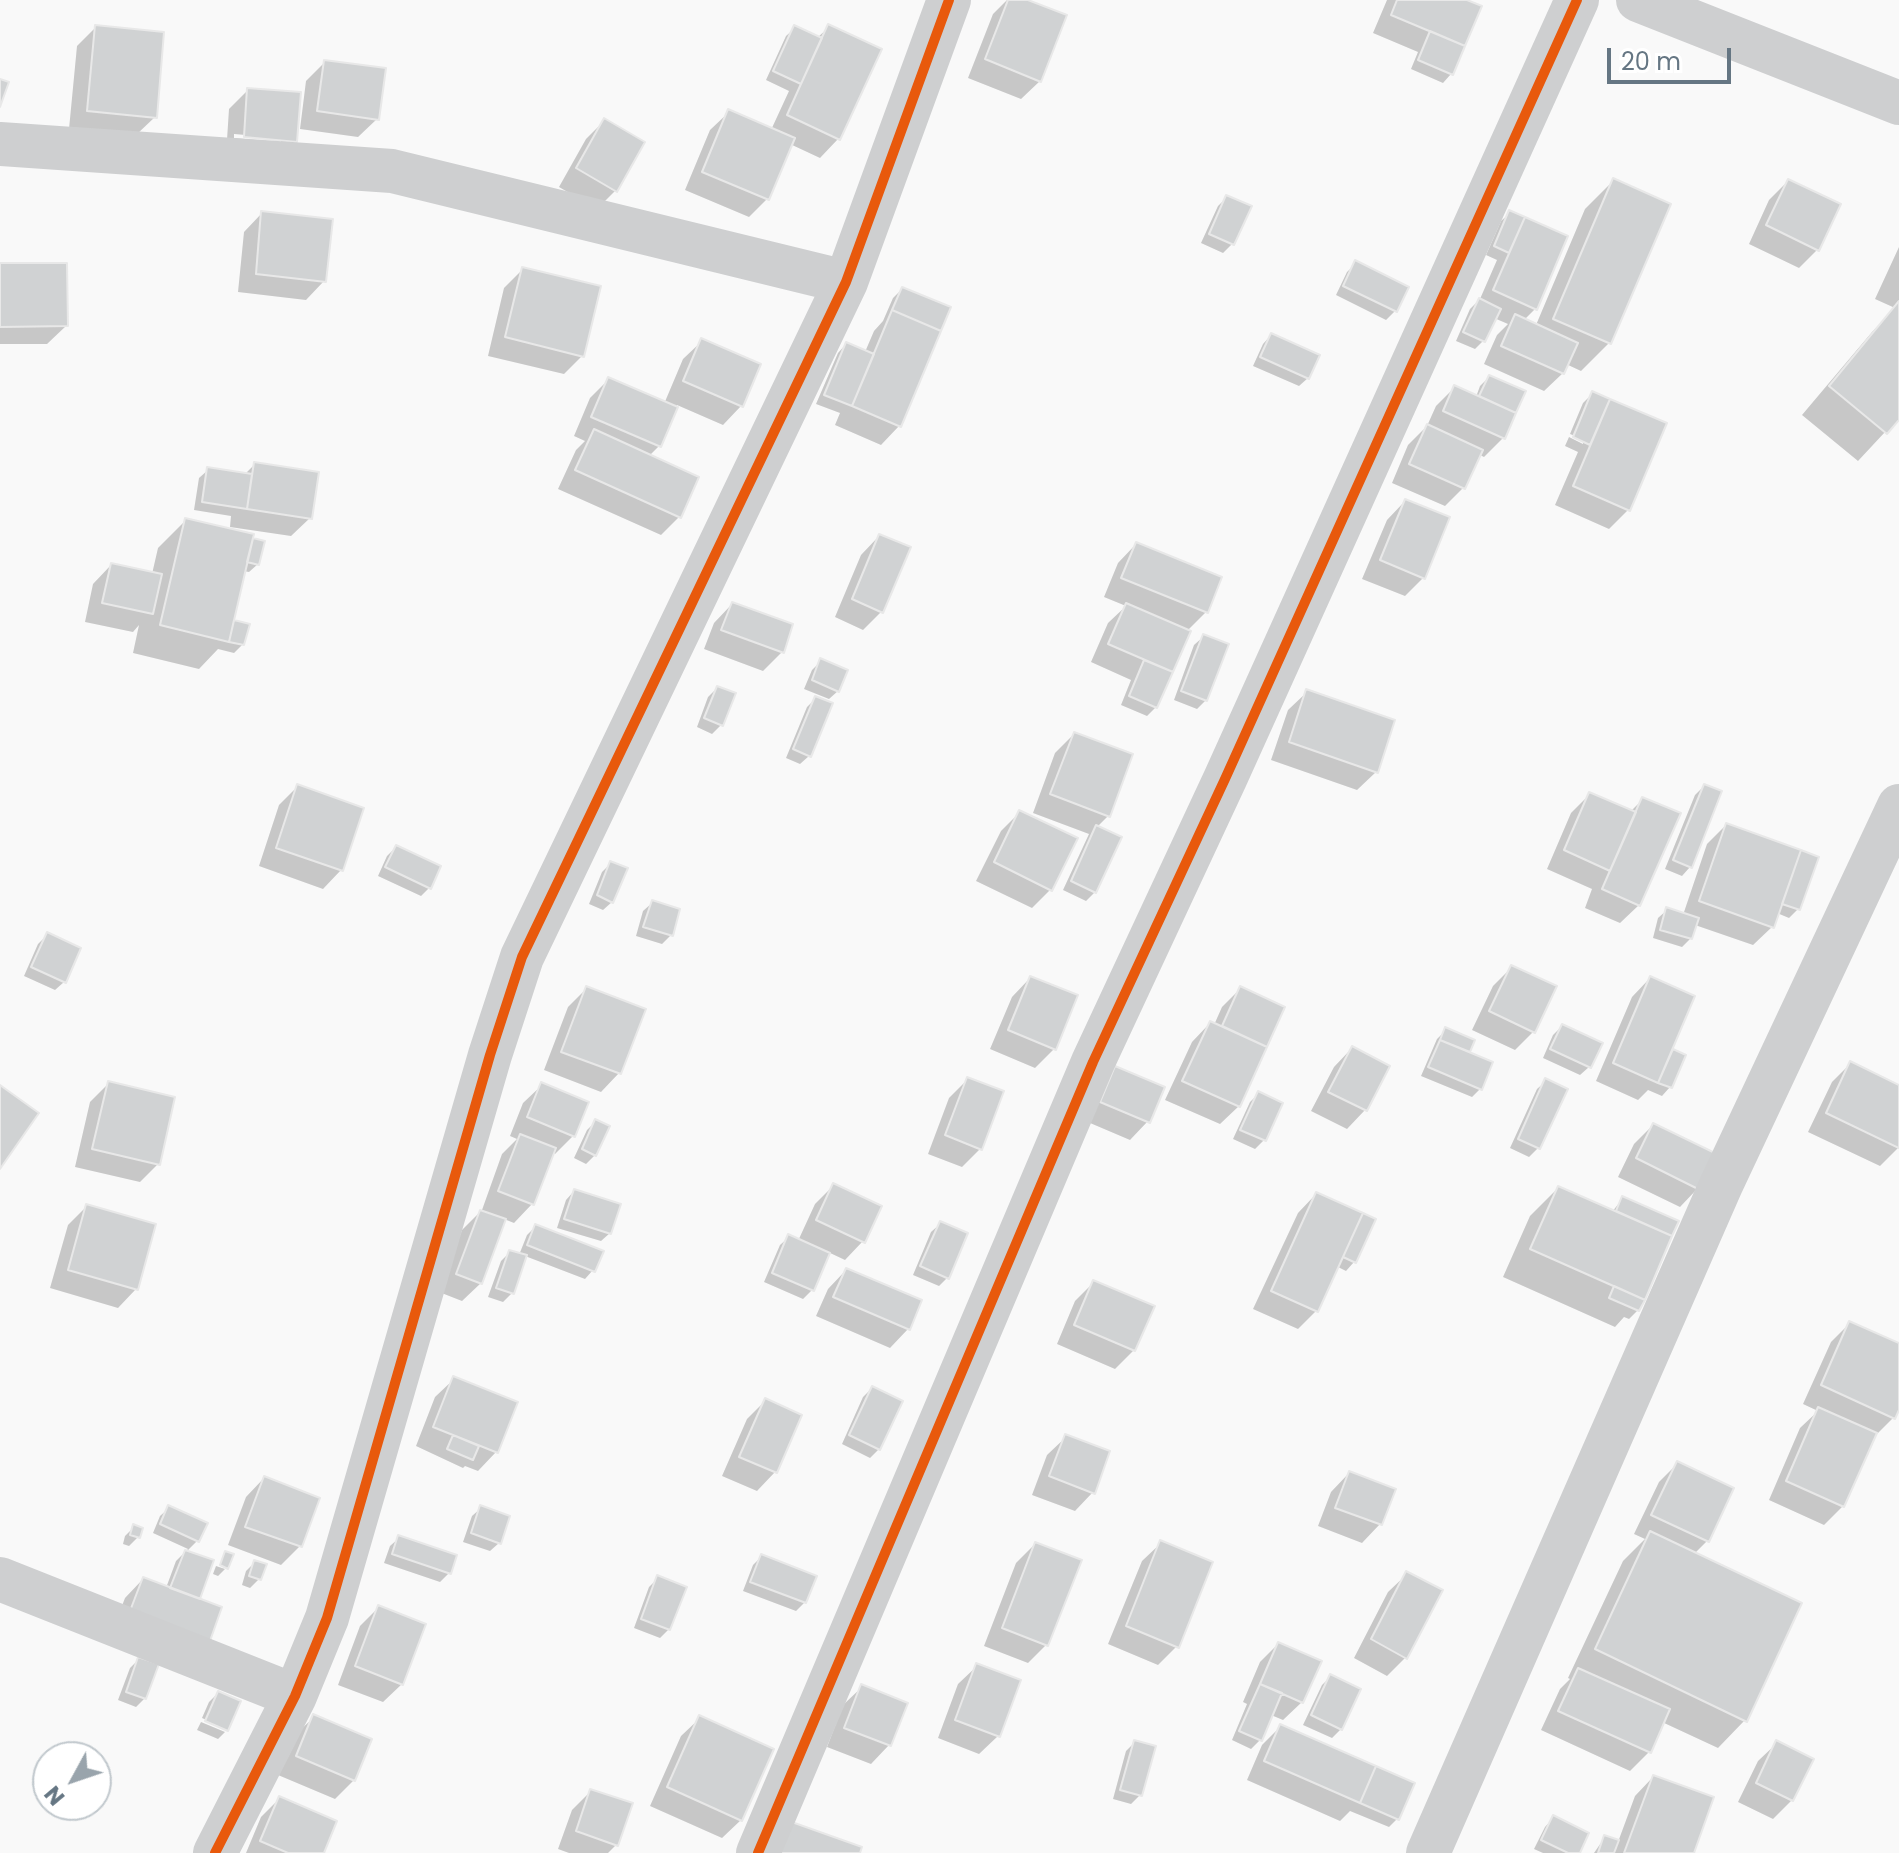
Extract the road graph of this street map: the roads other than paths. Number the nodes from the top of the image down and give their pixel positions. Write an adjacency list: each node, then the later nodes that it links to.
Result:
1 (949, 0): 6 (street)
2 (1577, 0): 11 (street)
3 (1638, 0): 4 (street)
4 (1899, 103)
5 (0, 144): 6 (street)
6 (846, 282): 9 (street)
7 (1899, 806): 12 (street)
8 (0, 1579): 9 (street)
9 (295, 1696): 10 (street)
10 (215, 1853)
11 (758, 1853)
12 (1428, 1853)

